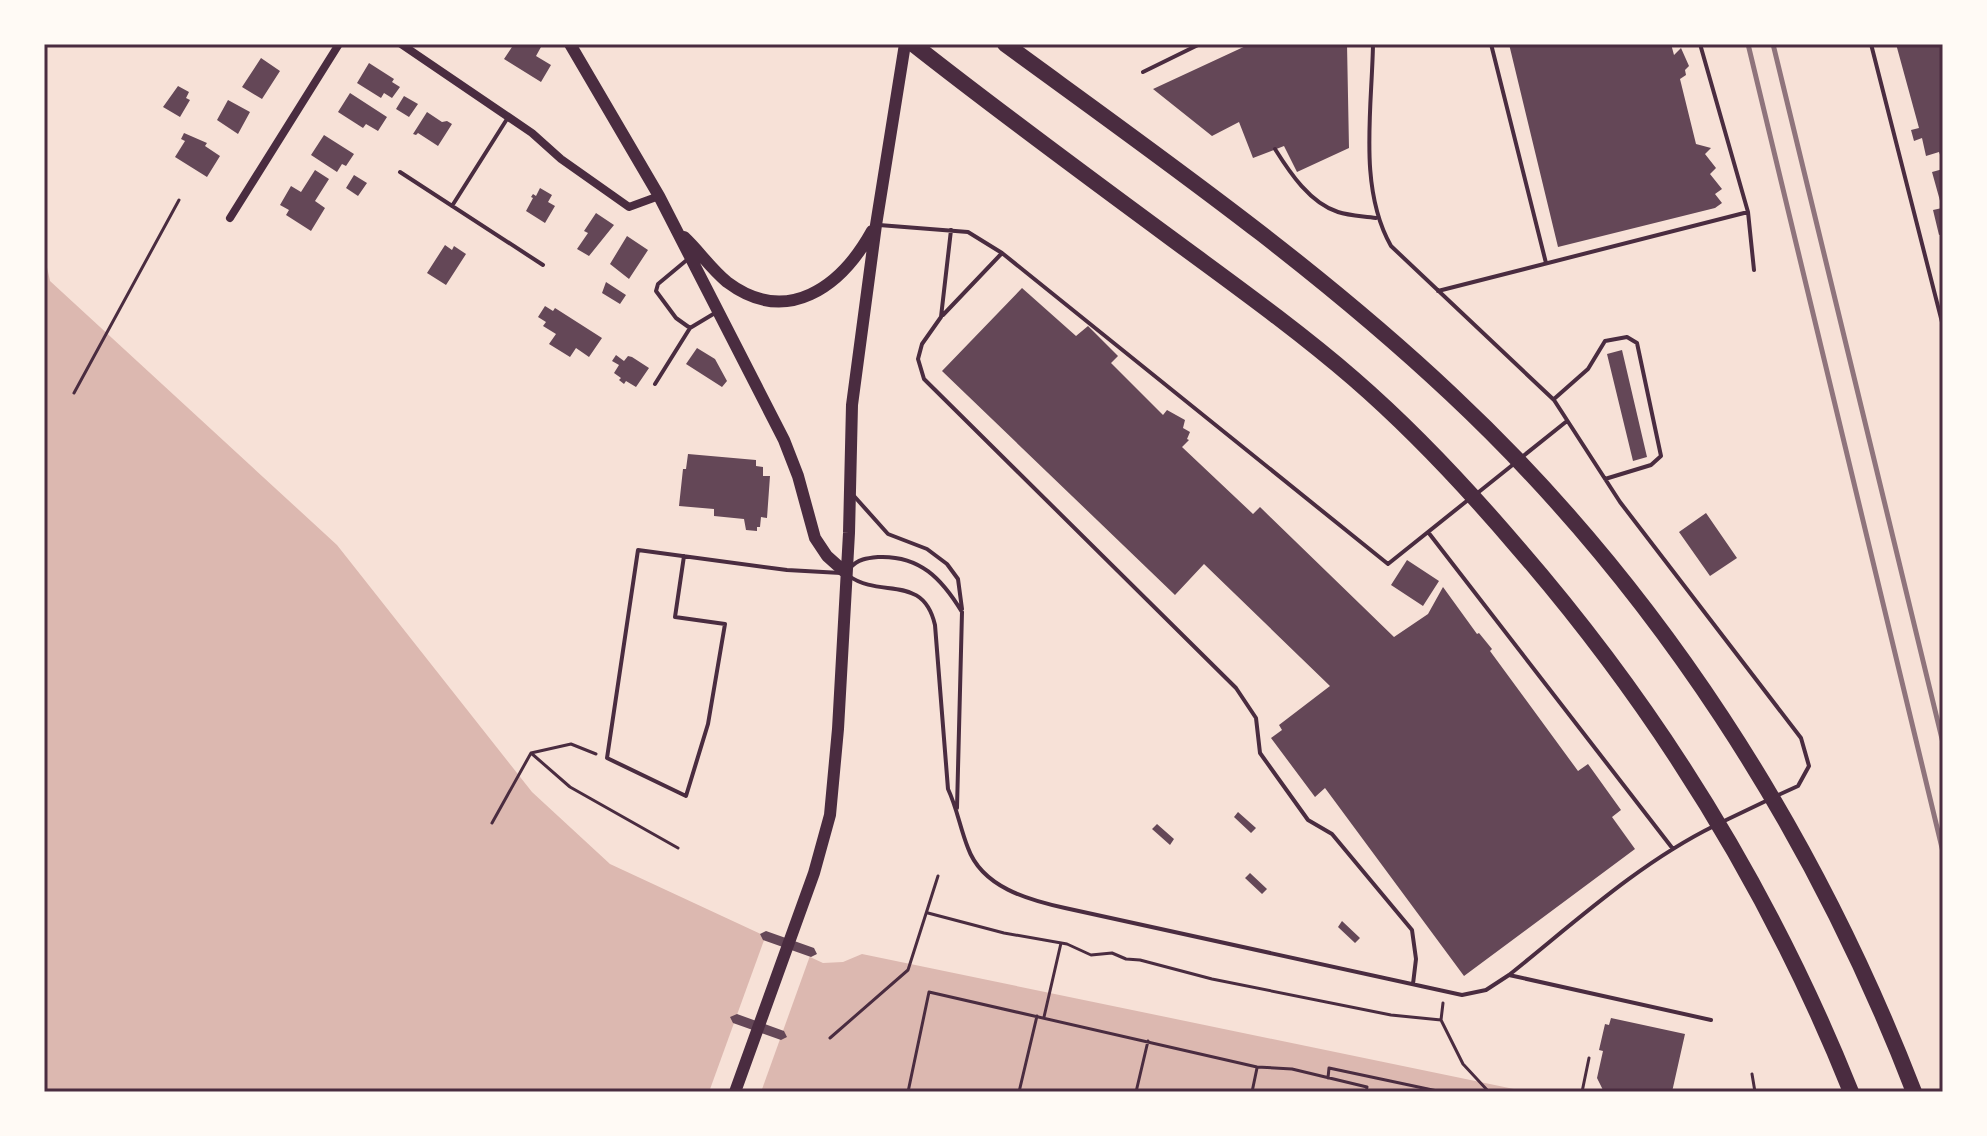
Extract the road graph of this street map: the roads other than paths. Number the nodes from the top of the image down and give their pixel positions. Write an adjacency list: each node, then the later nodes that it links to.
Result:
1 (339, 44): 19 (street)
2 (401, 44): 13 (street)
3 (570, 44): 16 (main road)
4 (905, 44): 21 (main road)
5 (913, 44): 49 (highway)
6 (1005, 44): 50 (highway)
7 (1200, 44): 12 (lane)
8 (1373, 44): 20 (lane)
9 (1491, 44): 26 (lane)
10 (1700, 44): 18 (lane)
11 (1871, 44): 32 (lane)
12 (1143, 72)
13 (509, 117): 16 (street); 17 (lane)
14 (1275, 149): 20 (lane)
15 (400, 172): 17 (lane)
16 (659, 196): 22 (main road)
17 (452, 206): 27 (lane)
18 (1748, 212): 26 (lane); 28 (lane)
19 (230, 218)
20 (1378, 218): 29 (lane)
21 (876, 225): 22 (main road); 23 (lane); 38 (main road)
22 (676, 229): 25 (main road)
23 (951, 230): 24 (lane); 31 (lane)
24 (1002, 253): 31 (lane); 39 (lane)
25 (690, 257): 30 (main road); 33 (lane)
26 (1546, 263): 29 (lane)
27 (543, 265)
28 (1754, 270)
29 (1438, 291): 35 (lane)
30 (720, 311): 33 (lane); 41 (main road)
31 (941, 317): 46 (lane)
32 (1943, 326)
33 (690, 328): 34 (lane)
34 (655, 384)
35 (1554, 400): 36 (lane); 37 (lane)
36 (1567, 421): 37 (lane); 39 (lane)
37 (1605, 479): 44 (lane)
38 (850, 491): 41 (main road); 42 (lane)
39 (1428, 532): 44 (lane)
40 (684, 556): 40 (lane); 41 (lane)
41 (846, 573): 42 (lane); 43 (lane); 48 (main road)
42 (962, 612): 43 (lane)
43 (957, 809): 46 (lane)
44 (1673, 849): 45 (lane)
45 (1509, 975): 46 (lane); 47 (lane)
46 (1413, 984)
47 (1711, 1020)
48 (735, 1092)
49 (1851, 1092)
50 (1914, 1092)

